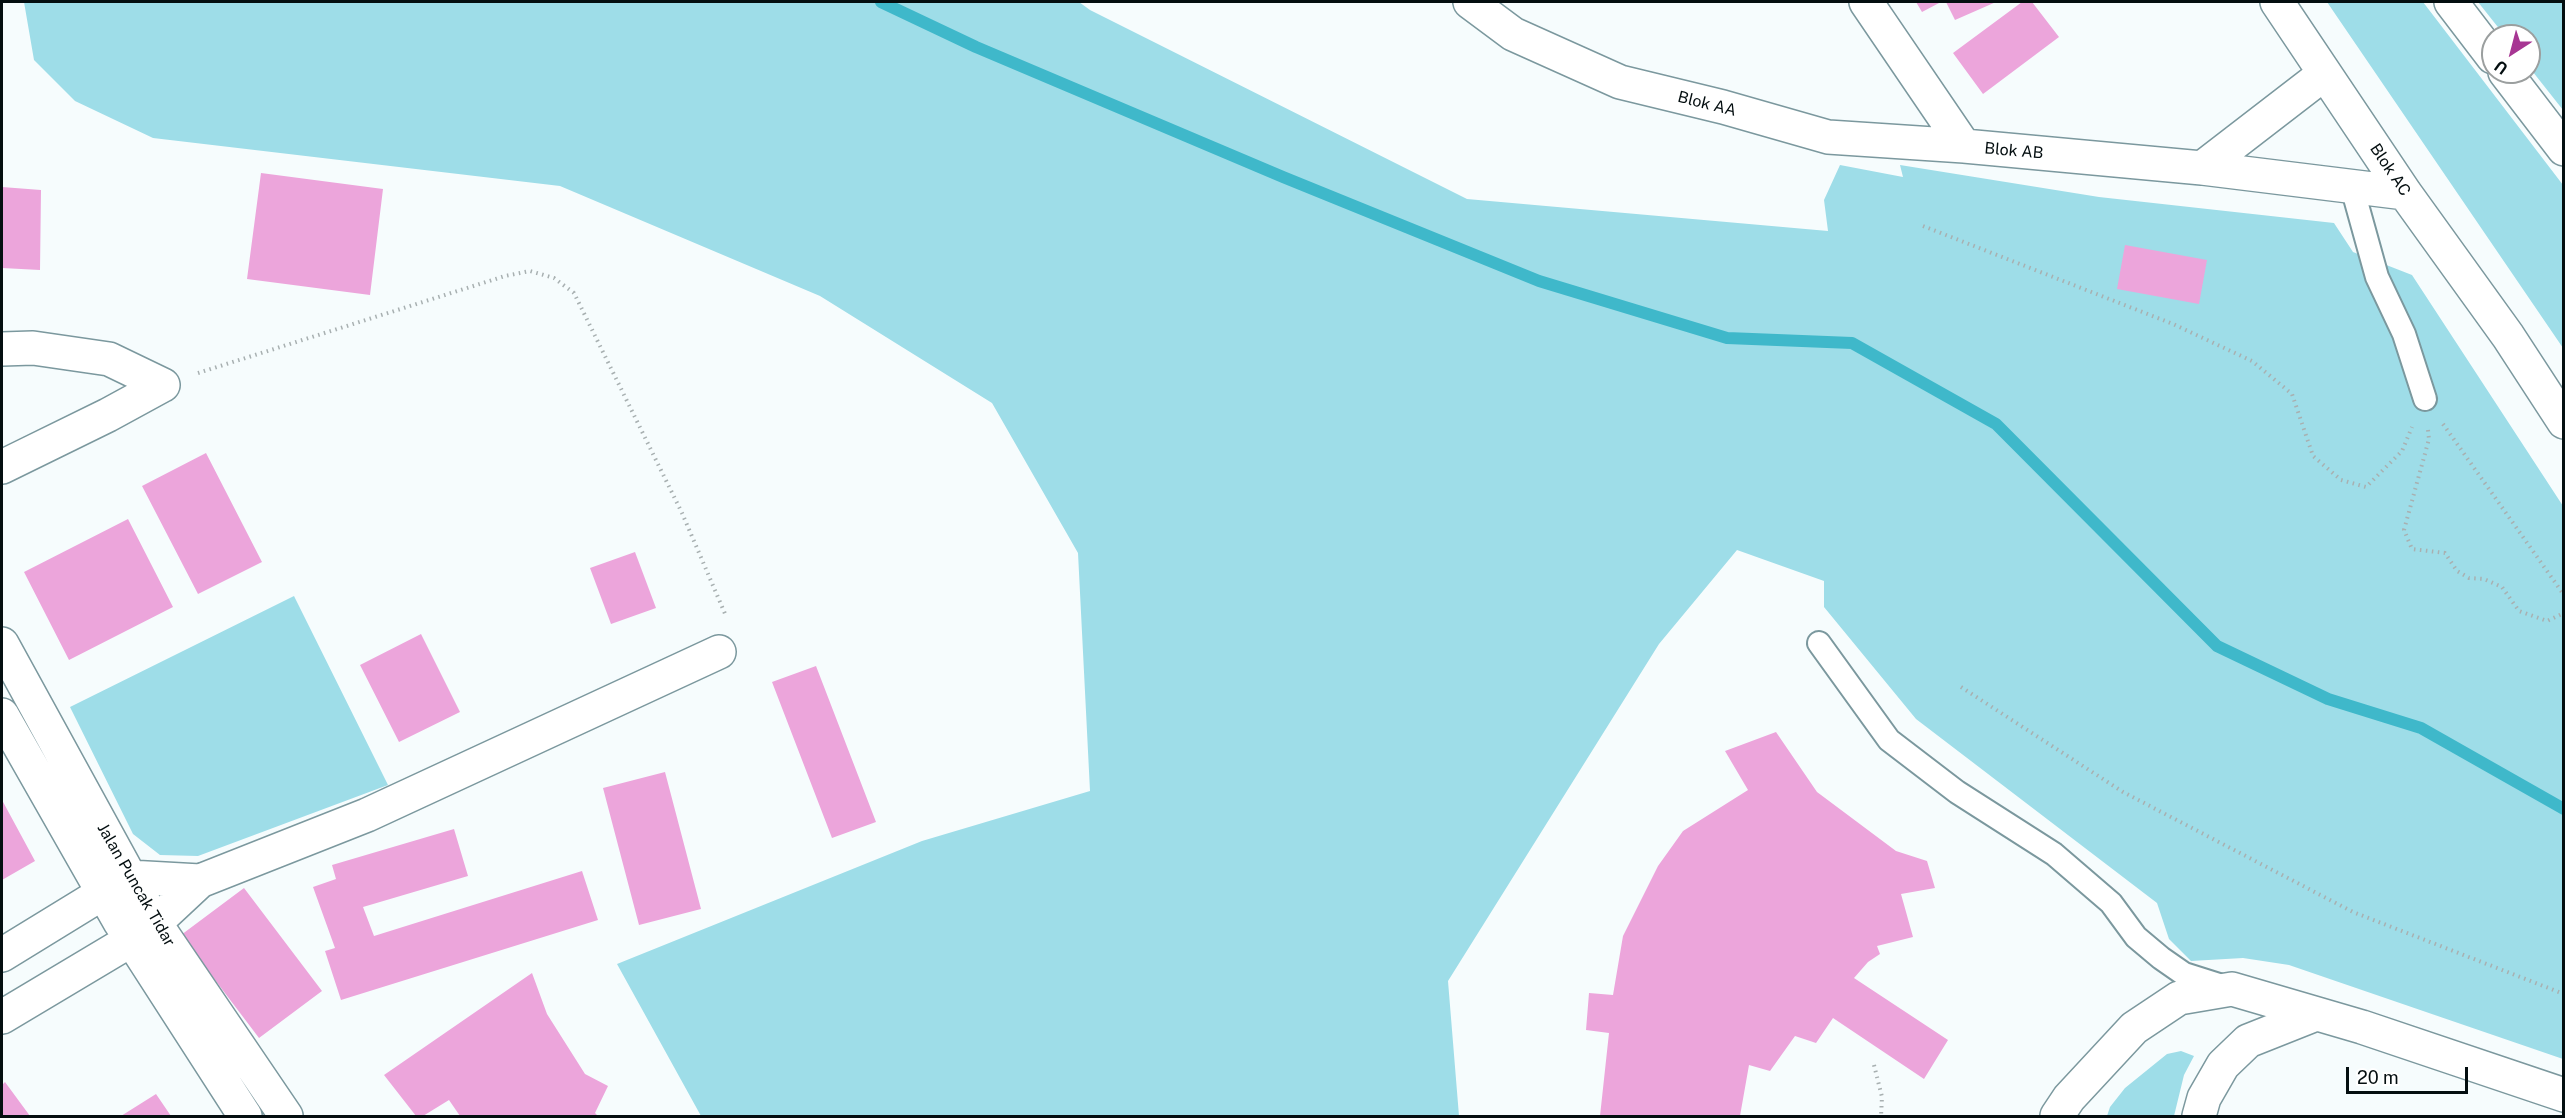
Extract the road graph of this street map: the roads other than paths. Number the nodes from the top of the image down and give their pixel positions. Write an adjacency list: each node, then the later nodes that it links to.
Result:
1 (1470, 2): 8 (street, Blok AA)
2 (1866, 2): 8 (street, Blok AB)
3 (2277, 2): 6 (street, Blok AC)
4 (2451, 2): 5 (street)
5 (2481, 41)
6 (2324, 74): 10 (street); 12 (street, Blok AC)
7 (2514, 84): 9 (street)
8 (1964, 146): 10 (street, Blok AB)
9 (2564, 149)
10 (2202, 168): 11 (street, Blok AB)
11 (2352, 187): 12 (street, Blok AB); 14 (lane)
12 (2405, 193): 15 (street, Blok AC)
13 (2, 349): 16 (street)
14 (2425, 399)
15 (2564, 422)
16 (2, 467)
17 (1819, 643): 25 (lane)
18 (2, 644): 22 (street, Jalan Puncak Tidar)
19 (719, 652): 21 (street)
20 (2, 715): 22 (street, Jalan Puncak Tidar)
21 (200, 881): 22 (street); 23 (street)
22 (117, 884): 23 (street, Jalan Puncak Tidar); 24 (street)
23 (143, 932): 27 (street); 29 (street, Jalan Puncak Tidar); 30 (street, Jalan Puncak Tidar)
24 (2, 955)
25 (2232, 989): 26 (street); 31 (street)
26 (2316, 1014): 28 (street); 32 (street)
27 (2, 1017)
28 (2564, 1095)
29 (245, 1116)
30 (286, 1116)
31 (2057, 1116)
32 (2199, 1116)

